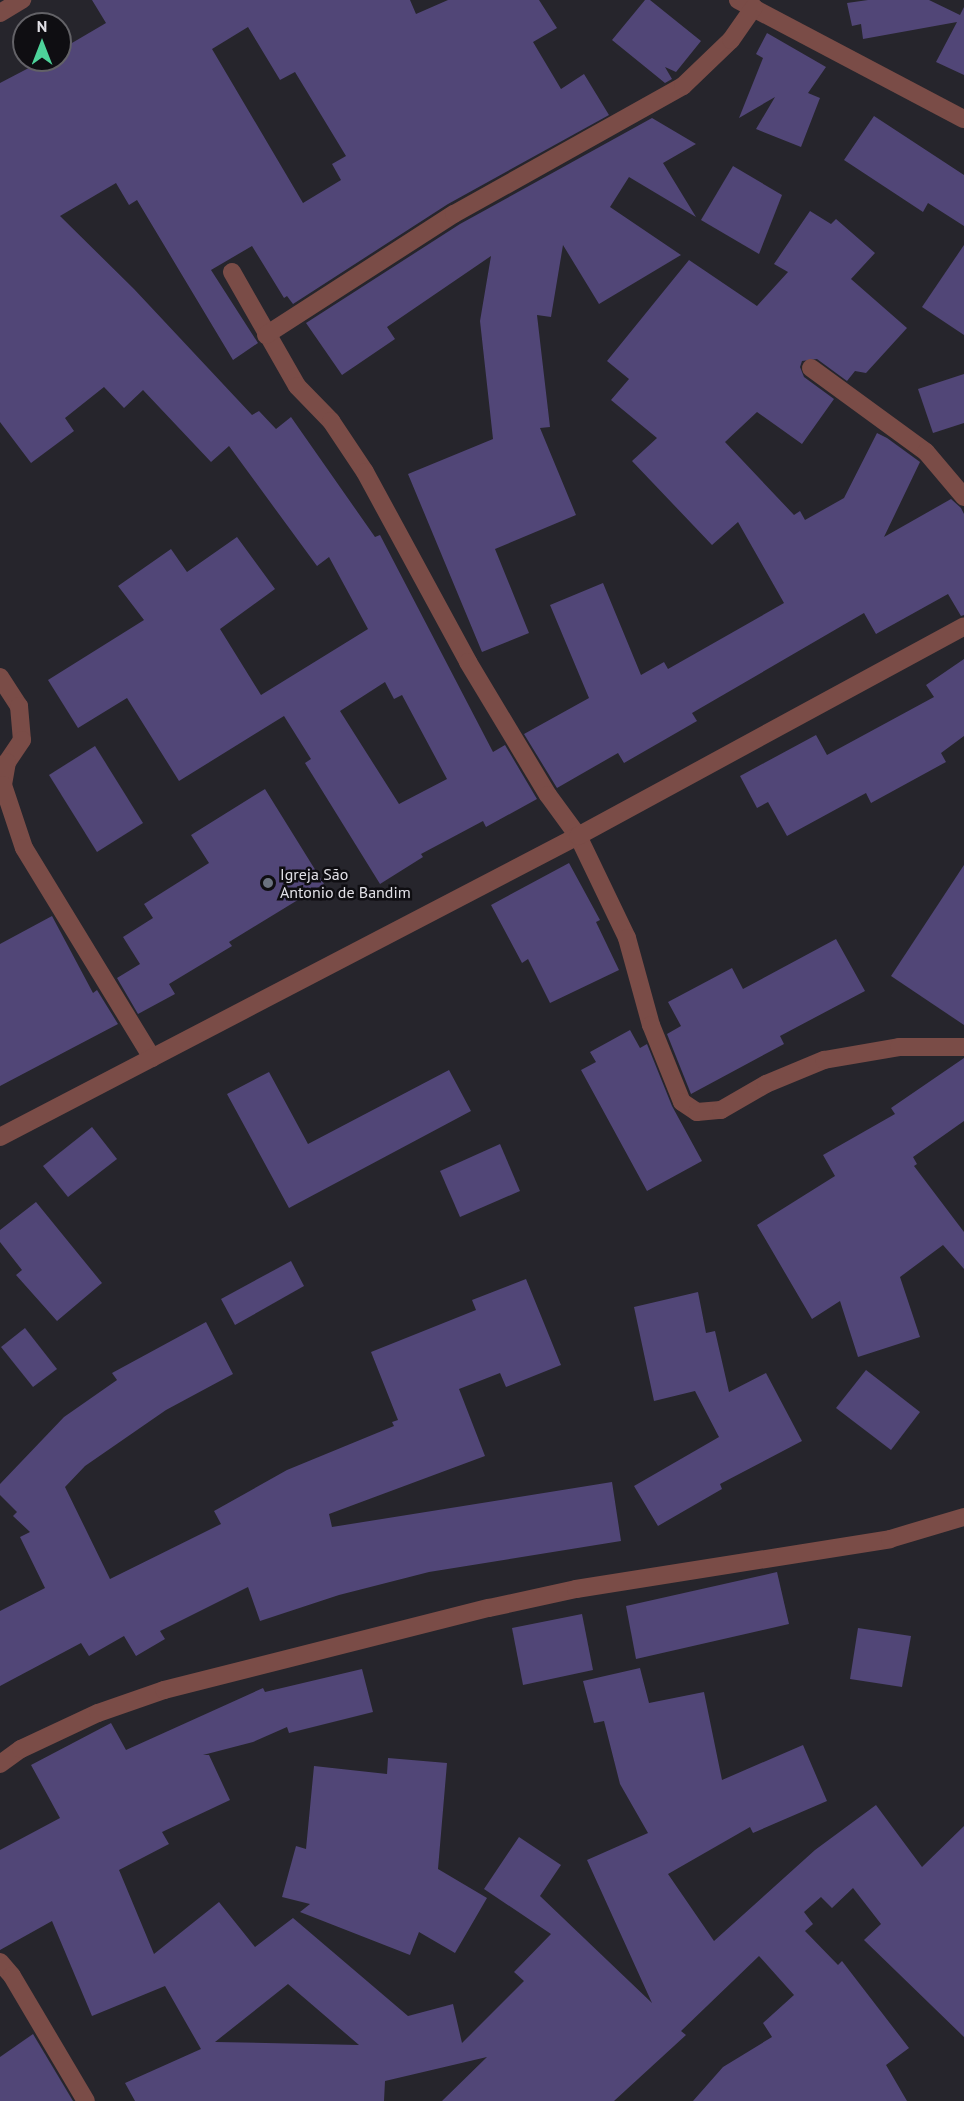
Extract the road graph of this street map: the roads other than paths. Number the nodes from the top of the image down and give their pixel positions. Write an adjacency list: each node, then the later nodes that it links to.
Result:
1 (22, 0): 3 (street)
2 (746, 3): 4 (street); 6 (street)
3 (0, 13)
4 (964, 119)
5 (232, 272): 6 (street)
6 (267, 335): 11 (street)
7 (811, 368): 8 (street)
8 (964, 497)
9 (964, 626): 11 (street)
10 (0, 677): 13 (street)
11 (578, 836): 12 (street); 13 (street)
12 (964, 1047)
13 (152, 1058): 14 (street)
14 (0, 1137)
15 (964, 1517): 16 (street)
16 (0, 1764)
17 (0, 1962): 18 (street)
18 (86, 2101)

